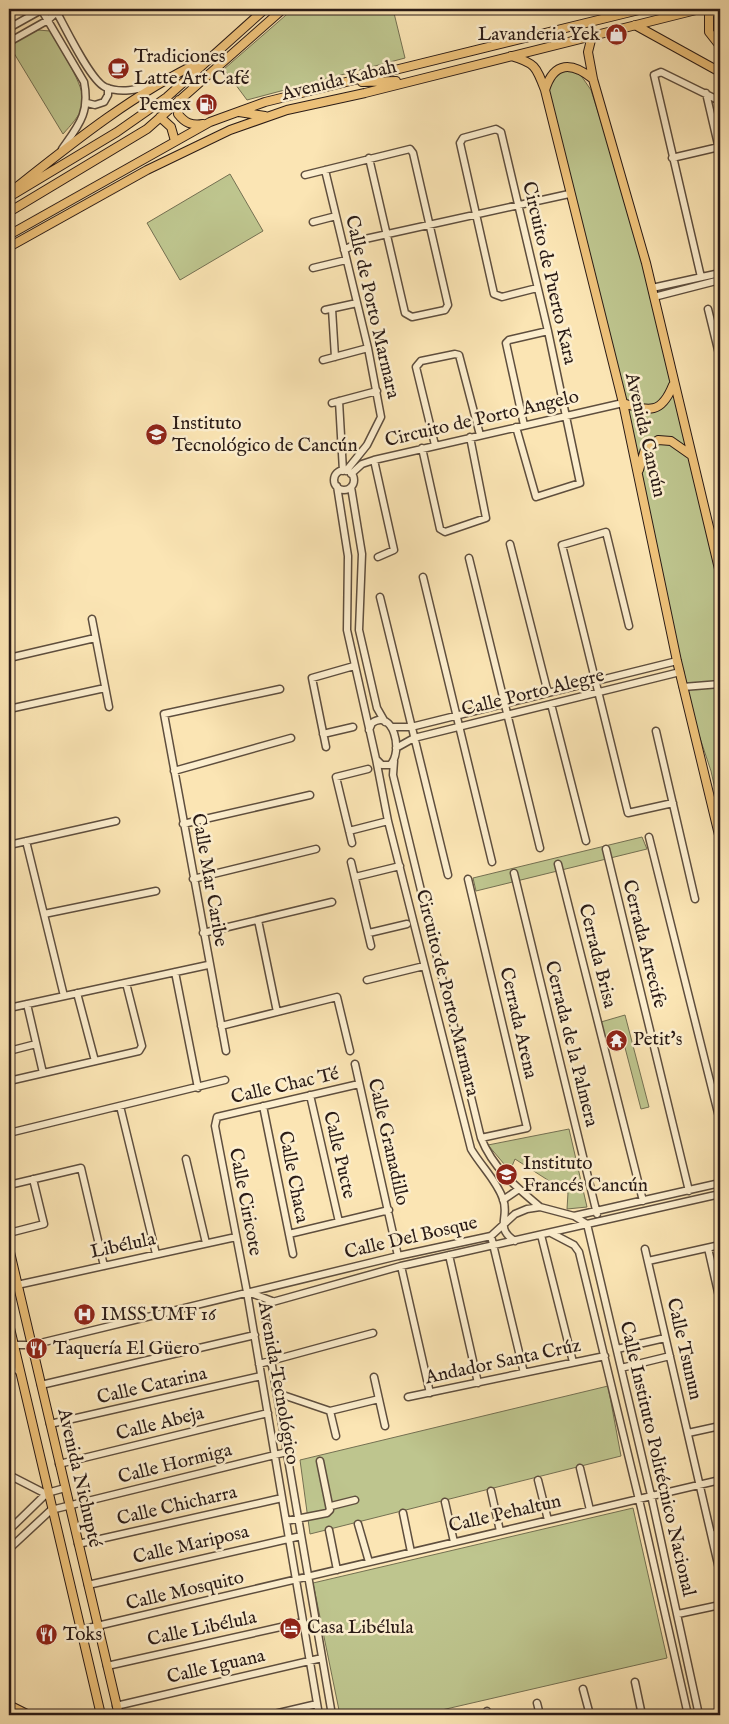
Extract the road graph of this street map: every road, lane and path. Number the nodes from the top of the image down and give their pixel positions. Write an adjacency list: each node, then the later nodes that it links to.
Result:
1 (42, 9): 8 (street); 10 (street)
2 (265, 9): 11 (main road)
3 (642, 9): 20 (main road, Avenida Kabah)
4 (700, 9): 9 (main road, Avenida Kabah)
5 (714, 9): 14 (main road)
6 (57, 10): 8 (street); 22 (street)
7 (280, 11): 11 (main road); 25 (main road)
8 (48, 20): 13 (street); 27 (street)
9 (635, 25): 12 (main road, Avenida Kabah); 17 (main road)
10 (9, 28)
11 (238, 33): 16 (main road)
12 (592, 36): 15 (main road, Avenida Kabah); 18 (main road, Avenida Cancún)
13 (9, 42)
14 (720, 46)
15 (511, 56): 19 (main road, Avenida Kabah); 23 (main road, Avenida Cancún)
16 (209, 58): 21 (main road); 41 (main road)
17 (720, 72)
18 (593, 79): 23 (main road); 59 (main road, Avenida Cancún)
19 (409, 81): 20 (main road); 30 (main road, Avenida Kabah)
20 (348, 82): 28 (main road, Avenida Kabah)
21 (156, 84): 22 (street); 34 (main road)
22 (108, 88): 27 (street)
23 (545, 90): 40 (main road, Avenida Cancún)
24 (706, 93): 26 (street); 33 (street); 36 (street)
25 (179, 100): 29 (main road); 31 (main road)
26 (720, 101)
27 (87, 103): 34 (street)
28 (238, 112): 30 (main road); 31 (main road, Avenida Kabah)
29 (160, 117): 32 (main road); 44 (main road)
30 (268, 117): 43 (main road, Avenida Kabah)
31 (210, 122): 32 (main road, Avenida Kabah)
32 (175, 141): 39 (main road, Avenida Kabah)
33 (720, 150): 36 (street)
34 (60, 153): 41 (main road)
35 (369, 158): 37 (street); 48 (street); 50 (street)
36 (672, 158): 56 (street)
37 (325, 170): 38 (street); 46 (street, Calle de Porto Marmara)
38 (305, 175)
39 (96, 184): 43 (main road); 49 (main road, Avenida Kabah)
40 (569, 194): 42 (street); 72 (main road, Avenida Cancún)
41 (9, 195)
42 (518, 206): 45 (street); 45 (street, Circuito de Puerto Kara); 58 (street, Circuito de Puerto Kara)
43 (79, 208): 51 (main road, Avenida Kabah)
44 (9, 212)
45 (476, 214): 48 (street); 58 (street)
46 (336, 216): 47 (street); 52 (street, Calle de Porto Marmara)
47 (313, 222)
48 (430, 225): 50 (street); 50 (street)
49 (9, 235)
50 (387, 235): 52 (street)
51 (9, 247)
52 (344, 250): 53 (street, Calle de Porto Marmara)
53 (346, 260): 54 (street); 61 (street, Calle de Porto Marmara)
54 (313, 268)
55 (720, 272): 56 (street)
56 (701, 277): 59 (street)
57 (720, 280): 60 (street)
58 (537, 288): 65 (street, Circuito de Puerto Kara)
59 (652, 288): 60 (main road, Avenida Cancún)
60 (654, 297): 70 (main road, Avenida Cancún)
61 (357, 303): 63 (street); 66 (street, Calle de Porto Marmara)
62 (708, 308): 68 (street)
63 (332, 309): 64 (street); 67 (street)
64 (325, 310)
65 (548, 331): 73 (street, Circuito de Puerto Kara); 74 (street)
66 (368, 348): 67 (street); 71 (street, Calle de Porto Marmara)
67 (335, 357): 69 (street)
68 (720, 358)
69 (323, 360)
70 (673, 385): 72 (main road); 80 (main road, Avenida Cancún)
71 (377, 391): 82 (street, Calle de Porto Marmara); 82 (street)
72 (622, 403): 73 (street, Circuito de Porto Angelo); 83 (main road, Avenida Cancún)
73 (567, 415): 74 (street, Circuito de Porto Angelo); 75 (street, Circuito de Puerto Kara)
74 (524, 425): 75 (street, Circuito de Porto Angelo)
75 (516, 427): 76 (street, Circuito de Porto Angelo)
76 (480, 435): 77 (street, Circuito de Porto Angelo); 78 (street)
77 (470, 437): 78 (street, Circuito de Porto Angelo); 79 (street)
78 (435, 445): 79 (street, Circuito de Porto Angelo)
79 (422, 448): 81 (street, Circuito de Porto Angelo)
80 (691, 455): 83 (main road); 91 (main road, Avenida Cancún)
81 (374, 460): 82 (street, Circuito de Porto Angelo); 89 (street)
82 (347, 472): 84 (street); 85 (street)
83 (638, 473): 98 (main road, Avenida Cancún)
84 (337, 486): 85 (street); 87 (street, Circuito de Porto Marmara)
85 (351, 487): 86 (street)
86 (359, 527): 87 (street); 114 (street)
87 (346, 530): 99 (street, Circuito de Porto Marmara)
88 (510, 544): 106 (street)
89 (378, 557)
90 (469, 558): 108 (street)
91 (720, 573)
92 (422, 577): 113 (street)
93 (380, 597): 117 (street)
94 (92, 619): 96 (street)
95 (629, 626): 101 (street)
96 (95, 638): 97 (street); 104 (street)
97 (9, 658)
98 (677, 661): 100 (main road, Avenida Cancún); 101 (street, Calle Porto Alegre)
99 (354, 666): 119 (street, Circuito de Porto Marmara); 121 (street)
100 (680, 672): 103 (main road, Avenida Cancún); 107 (street, Calle Porto Alegre)
101 (594, 681): 106 (street, Calle Porto Alegre); 107 (street)
102 (720, 684): 103 (street)
103 (683, 687): 137 (main road, Avenida Cancún)
104 (105, 688): 110 (street); 111 (street)
105 (280, 689): 129 (street, Calle Mar Caribe)
106 (548, 693): 108 (street, Calle Porto Alegre)
107 (597, 693): 109 (street, Calle Porto Alegre); 131 (street)
108 (503, 704): 112 (street); 113 (street, Calle Porto Alegre)
109 (551, 704): 112 (street, Calle Porto Alegre); 139 (street)
110 (109, 708)
111 (9, 709)
112 (506, 715): 118 (street, Calle Porto Alegre); 142 (street)
113 (456, 716): 117 (street, Calle Porto Alegre); 118 (street)
114 (385, 722): 116 (street); 119 (street)
115 (354, 727): 121 (street)
116 (392, 727): 117 (street, Calle Porto Alegre); 125 (street, Circuito de Porto Marmara)
117 (411, 727): 123 (street)
118 (458, 727): 123 (street, Calle Porto Alegre); 146 (street)
119 (370, 730): 126 (street, Circuito de Porto Marmara)
120 (656, 731): 131 (street)
121 (323, 734): 124 (street)
122 (291, 738): 129 (street)
123 (414, 738): 125 (street, Calle Porto Alegre); 150 (street)
124 (326, 747)
125 (396, 748): 127 (street, Circuito de Porto Marmara)
126 (376, 759): 127 (street); 133 (street, Circuito de Porto Marmara)
127 (394, 761): 191 (street, Circuito de Porto Marmara)
128 (368, 769): 135 (street)
129 (174, 771): 134 (street, Calle Mar Caribe)
130 (310, 795): 134 (street)
131 (673, 803): 155 (street)
132 (116, 821): 138 (street)
133 (388, 821): 135 (street); 148 (street, Circuito de Porto Marmara)
134 (183, 824): 152 (street, Calle Mar Caribe)
135 (349, 831): 140 (street)
136 (649, 837): 189 (street)
137 (720, 839)
138 (26, 841): 141 (street); 157 (street)
139 (586, 841)
140 (352, 843)
141 (9, 845)
142 (540, 848)
143 (316, 849): 152 (street)
144 (606, 849): 197 (street, Cerrada Arrecife)
145 (351, 862): 151 (street)
146 (492, 862)
147 (558, 864): 200 (street, Cerrada Brisa)
148 (400, 866): 151 (street); 164 (street, Circuito de Porto Marmara)
149 (514, 872): 203 (street, Cerrada de la Palmera)
150 (448, 875)
151 (355, 878): 161 (street)
152 (193, 879): 160 (street, Calle Mar Caribe)
153 (468, 879): 191 (street, Cerrada Arena)
154 (156, 891): 157 (street)
155 (695, 899)
156 (332, 902): 158 (street)
157 (44, 914): 169 (street)
158 (258, 920): 160 (street); 172 (street)
159 (407, 924): 161 (street)
160 (203, 933): 163 (street, Calle Mar Caribe)
161 (368, 933): 162 (street)
162 (372, 946)
163 (208, 965): 165 (street); 173 (street, Calle Mar Caribe)
164 (424, 966): 166 (street); 199 (street, Circuito de Porto Marmara)
165 (175, 972): 167 (street); 184 (street)
166 (367, 980)
167 (126, 983): 168 (street); 178 (street)
168 (77, 993): 169 (street); 178 (street)
169 (64, 996): 170 (street)
170 (27, 1004): 171 (street); 174 (street)
171 (9, 1008)
172 (277, 1012): 173 (street); 177 (street)
173 (221, 1026): 176 (street, Calle Mar Caribe)
174 (36, 1044): 175 (street); 180 (street)
175 (9, 1051)
176 (226, 1051)
177 (350, 1051)
178 (95, 1061): 180 (street)
179 (355, 1064): 183 (street, Calle Granadillo)
180 (43, 1073): 182 (street)
181 (225, 1080): 184 (street)
182 (9, 1081)
183 (359, 1084): 185 (street, Calle Chac Té); 202 (street, Calle Granadillo)
184 (198, 1088): 186 (street)
185 (310, 1095): 187 (street, Calle Chac Té); 205 (street, Calle Pucte)
186 (120, 1106): 190 (street); 222 (street)
187 (264, 1106): 188 (street, Calle Chac Té); 211 (street, Calle Chaca)
188 (217, 1117): 214 (street, Calle Ciricote)
189 (720, 1121)
190 (9, 1133)
191 (480, 1138): 196 (street, Circuito de Porto Marmara)
192 (186, 1158): 216 (street)
193 (34, 1179): 195 (street); 210 (street); 228 (street)
194 (720, 1183): 197 (street)
195 (9, 1184)
196 (519, 1189): 199 (street); 201 (street, Circuito de Porto Marmara)
197 (689, 1191): 200 (street)
198 (720, 1194): 206 (street, Calle Del Bosque)
199 (503, 1200): 208 (street)
200 (643, 1201): 203 (street)
201 (540, 1207): 204 (street); 208 (street, Calle Del Bosque)
202 (389, 1210): 205 (street); 224 (street, Calle Granadillo)
203 (596, 1212): 204 (street); 206 (street, Cerrada de la Palmera)
204 (574, 1216): 207 (street)
205 (339, 1222): 211 (street)
206 (599, 1222): 207 (street, Calle Del Bosque)
207 (587, 1224): 209 (street, Calle Del Bosque); 227 (street, Calle Instituto Politécnico Nacional)
208 (503, 1226): 213 (street, Calle Del Bosque); 215 (street)
209 (551, 1232): 212 (street, Calle Del Bosque); 230 (street, Calle Instituto Politécnico Nacional)
210 (9, 1233)
211 (289, 1234): 223 (street, Calle Chaca)
212 (541, 1235): 215 (street, Calle Del Bosque); 245 (street)
213 (491, 1236): 218 (street); 224 (street, Calle Del Bosque)
214 (236, 1237): 216 (street, Libélula); 232 (street, Calle Ciricote)
215 (515, 1241): 218 (street, Calle Del Bosque)
216 (206, 1243): 222 (street, Libélula)
217 (720, 1245): 220 (street)
218 (493, 1246): 225 (street, Calle Del Bosque); 250 (street)
219 (9, 1248): 231 (main road, Avenida Nichupté)
220 (708, 1248): 226 (street); 234 (street)
221 (645, 1249): 226 (street, Calle Tsunun)
222 (156, 1254): 228 (street, Libélula)
223 (292, 1254)
224 (398, 1256): 232 (street, Calle Del Bosque)
225 (449, 1256): 229 (street, Calle Del Bosque); 253 (street)
226 (648, 1261): 238 (street, Calle Tsunun)
227 (596, 1263): 230 (street); 241 (street, Calle Instituto Politécnico Nacional)
228 (104, 1266): 231 (street, Libélula)
229 (401, 1266): 233 (street, Calle Del Bosque); 256 (street)
230 (583, 1267): 242 (street, Calle Instituto Politécnico Nacional)
231 (17, 1284): 240 (main road, Avenida Nichupté)
232 (247, 1292): 233 (street, Avenida Tecnológico); 237 (street, Avenida Tecnológico); 240 (street, Calle Del Bosque)
233 (272, 1301): 244 (street, Avenida Tecnológico)
234 (720, 1301)
235 (9, 1324): 239 (main road, Avenida Nichupté)
236 (373, 1333): 244 (street)
237 (254, 1335): 247 (street, Avenida Tecnológico); 254 (street)
238 (666, 1338): 241 (street); 243 (street, Calle Tsunun)
239 (11, 1344): 240 (street, Calle Del Bosque); 249 (main road, Avenida Nichupté)
240 (32, 1345): 254 (main road, Avenida Nichupté)
241 (617, 1349): 248 (street, Calle Instituto Politécnico Nacional)
242 (605, 1356): 245 (street, Andador Santa Crúz); 280 (street, Calle Instituto Politécnico Nacional)
243 (670, 1356): 248 (street); 264 (street, Calle Tsunun)
244 (271, 1360): 247 (street); 255 (street, Avenida Tecnológico)
245 (573, 1362): 250 (street, Andador Santa Crúz)
246 (9, 1364): 249 (street)
247 (259, 1364): 251 (street, Avenida Tecnológico)
248 (621, 1368): 278 (street, Calle Instituto Politécnico Nacional)
249 (20, 1372): 277 (main road, Avenida Nichupté)
250 (524, 1373): 253 (street, Andador Santa Crúz)
251 (261, 1376): 260 (street, Avenida Tecnológico); 261 (street, Calle Catarina)
252 (374, 1377): 258 (street)
253 (478, 1382): 256 (street, Andador Santa Crúz)
254 (41, 1386): 261 (main road, Avenida Nichupté)
255 (277, 1392): 259 (street); 266 (street, Avenida Tecnológico)
256 (430, 1393): 257 (street, Andador Santa Crúz)
257 (408, 1398)
258 (379, 1399): 259 (street); 262 (street)
259 (330, 1410): 265 (street)
260 (268, 1413): 267 (street, Avenida Tecnológico); 269 (street, Calle Abeja)
261 (50, 1424): 269 (main road, Avenida Nichupté)
262 (384, 1426)
263 (720, 1426): 264 (street)
264 (688, 1433): 274 (street, Calle Tsunun)
265 (336, 1436)
266 (287, 1452): 267 (street, Calle Hormiga); 288 (street, Avenida Tecnológico)
267 (275, 1456): 279 (street, Avenida Tecnológico); 283 (street, Calle Hormiga)
268 (320, 1461): 284 (street)
269 (60, 1464): 275 (main road, Avenida Nichupté)
270 (580, 1468): 286 (street)
271 (9, 1475): 277 (street)
272 (538, 1480): 289 (street)
273 (720, 1480): 274 (street, Calle Pehaltun)
274 (701, 1484): 278 (street, Calle Pehaltun); 296 (street, Calle Tsunun)
275 (65, 1488): 277 (street); 283 (main road, Avenida Nichupté)
276 (490, 1491): 294 (street)
277 (47, 1494): 285 (main road, Avenida Nichupté); 292 (street)
278 (651, 1495): 280 (street, Calle Pehaltun); 310 (street, Calle Instituto Politécnico Nacional)
279 (282, 1498): 290 (street, Avenida Tecnológico); 300 (street, Calle Chicharra)
280 (638, 1498): 286 (street, Calle Pehaltun); 332 (street, Calle Instituto Politécnico Nacional)
281 (355, 1500): 284 (street)
282 (446, 1502): 299 (street)
283 (70, 1506): 285 (street, Calle Hormiga); 300 (main road, Avenida Nichupté)
284 (331, 1506): 288 (street)
285 (51, 1510): 301 (street); 313 (main road, Avenida Nichupté)
286 (590, 1510): 289 (street, Calle Pehaltun)
287 (403, 1513): 302 (street)
288 (299, 1519): 290 (street); 297 (street, Avenida Tecnológico)
289 (548, 1520): 294 (street, Calle Pehaltun)
290 (286, 1521): 298 (street, Avenida Tecnológico)
291 (358, 1524): 303 (street)
292 (9, 1530)
293 (329, 1530): 304 (street)
294 (500, 1531): 299 (street, Calle Pehaltun)
295 (720, 1533): 296 (street)
296 (713, 1535): 305 (street, Calle Tsunun)
297 (302, 1536): 298 (street, Calle Mariposa); 306 (street, Avenida Tecnológico)
298 (289, 1538): 307 (street, Avenida Tecnológico); 308 (street, Calle Mariposa)
299 (454, 1542): 302 (street, Calle Pehaltun)
300 (78, 1544): 308 (main road, Avenida Nichupté)
301 (9, 1549)
302 (411, 1552): 303 (street, Calle Pehaltun)
303 (369, 1562): 304 (street, Calle Pehaltun)
304 (337, 1570): 306 (street, Calle Pehaltun)
305 (720, 1573)
306 (309, 1577): 307 (street, Calle Pehaltun); 314 (street, Avenida Tecnológico)
307 (296, 1580): 311 (street, Avenida Tecnológico); 312 (street, Calle Mosquito)
308 (88, 1584): 312 (main road, Avenida Nichupté)
309 (720, 1605): 310 (street)
310 (678, 1614): 333 (street, Calle Instituto Politécnico Nacional)
311 (303, 1622): 315 (street, Avenida Tecnológico); 316 (street, Calle Libélula)
312 (98, 1626): 313 (street, Calle Mosquito); 316 (main road, Avenida Nichupté)
313 (80, 1630): 324 (main road, Avenida Nichupté)
314 (322, 1658): 315 (street, Calle Iguana); 328 (street, Avenida Tecnológico)
315 (310, 1661): 320 (street, Avenida Tecnológico); 322 (street, Calle Iguana)
316 (107, 1666): 322 (main road, Avenida Nichupté)
317 (635, 1682): 331 (street)
318 (584, 1689): 330 (street)
319 (537, 1703): 329 (street)
320 (317, 1704): 326 (street); 327 (street, Avenida Tecnológico)
321 (9, 1705): 323 (main road)
322 (116, 1706): 325 (main road, Avenida Nichupté)
323 (29, 1715)
324 (101, 1715)
325 (118, 1715)
326 (270, 1715)
327 (319, 1715)
328 (332, 1715)
329 (540, 1715)
330 (590, 1715)
331 (642, 1715)
332 (688, 1715)
333 (700, 1715)

